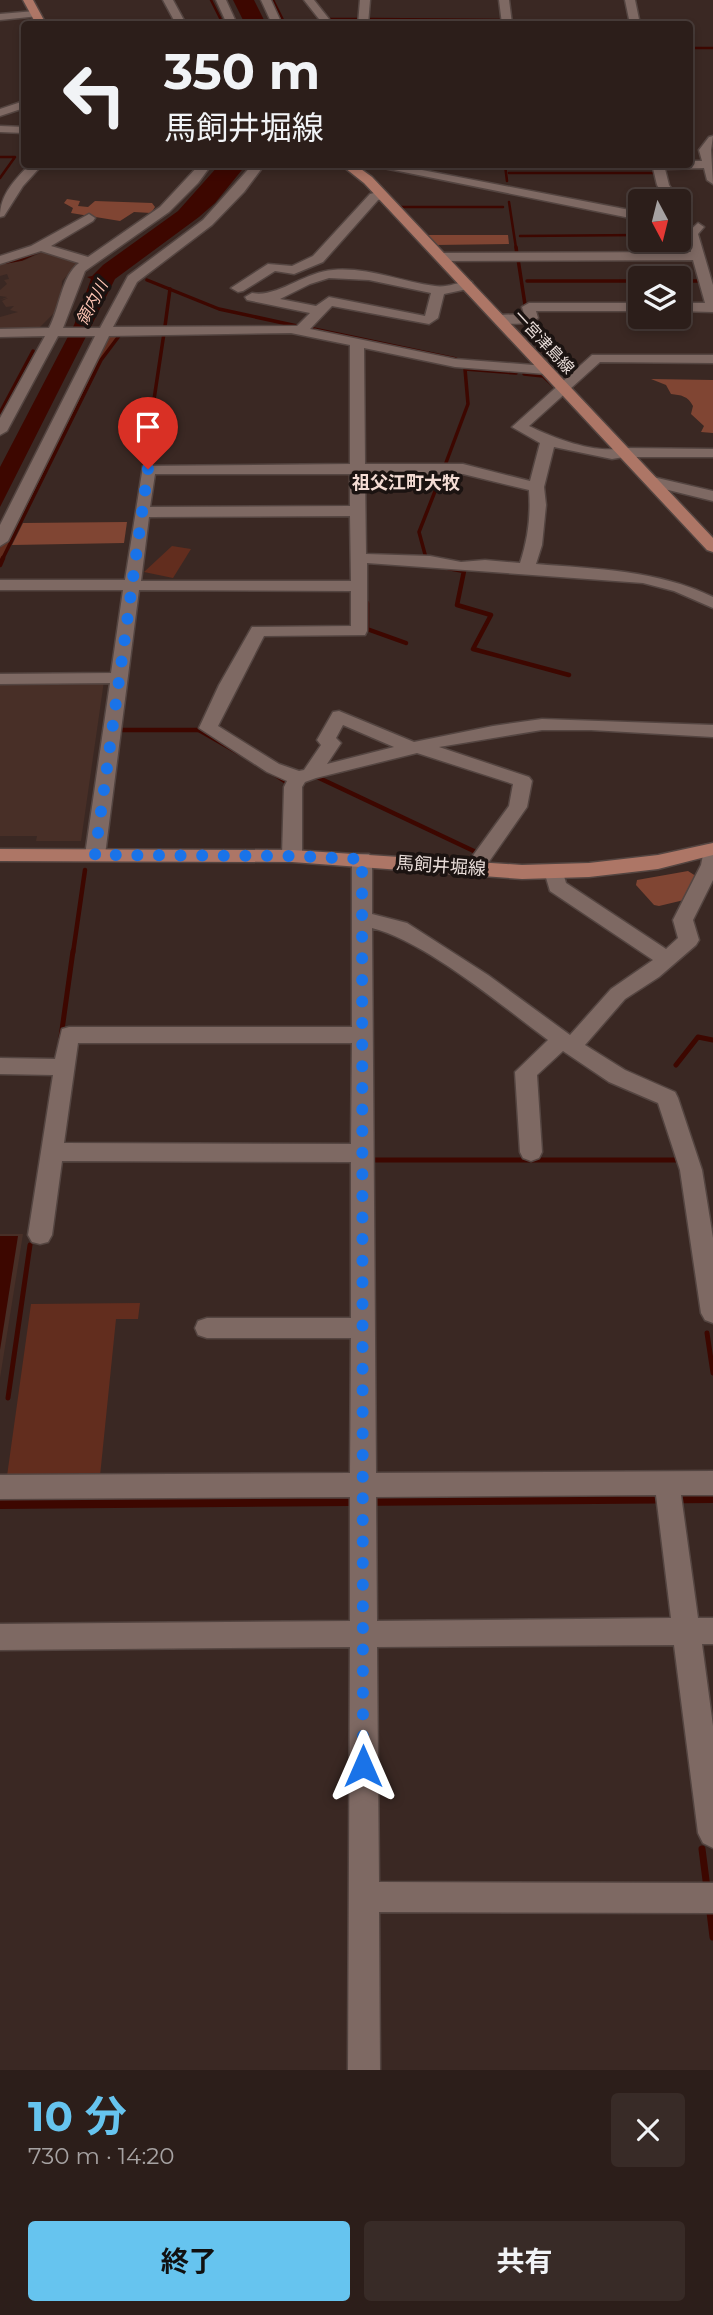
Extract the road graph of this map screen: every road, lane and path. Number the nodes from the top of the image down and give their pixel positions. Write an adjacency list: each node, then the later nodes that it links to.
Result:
1 (28, 0): 10 (main road)
2 (168, 0): 13 (street)
3 (221, 0): 14 (street)
4 (266, 0): 15 (street)
5 (309, 0): 16 (street)
6 (365, 0): 17 (street)
7 (504, 0): 18 (street)
8 (512, 0): 19 (street)
9 (630, 0): 20 (street)
10 (35, 14): 11 (street); 12 (main road)
11 (0, 17)
12 (39, 21)
13 (180, 21)
14 (231, 21)
15 (276, 21)
16 (324, 21)
17 (363, 21)
18 (507, 21)
19 (515, 21)
20 (634, 21)
21 (21, 105): 22 (street)
22 (0, 113)
23 (0, 129): 24 (street)
24 (21, 130)
25 (713, 138): 26 (street)
26 (710, 165): 33 (street)
27 (33, 168): 35 (street)
28 (203, 168): 50 (street)
29 (256, 168): 61 (street)
30 (352, 168): 38 (main road, 一宮津島線)
31 (391, 168): 37 (street)
32 (659, 168): 36 (street)
33 (713, 180)
34 (0, 184): 35 (street)
35 (18, 184): 39 (street)
36 (665, 189)
37 (505, 190): 40 (street); 42 (street)
38 (383, 195): 48 (main road, 一宮津島線); 52 (street)
39 (0, 213)
40 (628, 214)
41 (89, 218): 46 (street)
42 (628, 223)
43 (691, 228): 44 (street)
44 (713, 230)
45 (691, 236): 47 (street)
46 (41, 247): 49 (street); 50 (street)
47 (698, 256): 48 (street); 58 (street)
48 (441, 257): 51 (main road, 一宮津島線)
49 (0, 260)
50 (90, 262): 62 (street)
51 (467, 285): 53 (street); 60 (main road, 一宮津島線)
52 (238, 288)
53 (438, 291): 55 (street); 59 (street)
54 (252, 297): 55 (street)
55 (268, 300): 59 (street)
56 (628, 307): 60 (street)
57 (691, 307): 58 (street)
58 (713, 307)
59 (319, 311): 63 (street)
60 (499, 320): 67 (main road, 一宮津島線)
61 (105, 330): 62 (street); 63 (street); 79 (street)
62 (55, 331): 64 (street); 69 (street)
63 (300, 331): 65 (street)
64 (0, 333)
65 (357, 343): 67 (street); 73 (street)
66 (713, 359): 68 (street)
67 (546, 370): 68 (main road, 一宮津島線)
68 (564, 389): 70 (street); 71 (main road, 一宮津島線)
69 (0, 431)
70 (548, 441): 71 (street); 75 (street)
71 (626, 453): 72 (street); 74 (main road, 一宮津島線)
72 (713, 453)
73 (358, 468): 75 (street); 77 (street); 78 (street)
74 (653, 482): 76 (street); 80 (main road, 一宮津島線)
75 (536, 487): 82 (street)
76 (713, 496)
77 (358, 511): 78 (street); 81 (street)
78 (142, 512): 84 (street)
79 (0, 541)
80 (713, 547)
81 (358, 558): 82 (street); 85 (street)
82 (526, 569): 86 (street)
83 (0, 585): 84 (street)
84 (132, 585): 85 (street); 88 (street)
85 (358, 586): 91 (street)
86 (713, 603)
87 (0, 678): 88 (street)
88 (119, 678): 94 (street)
89 (713, 732): 90 (street)
90 (415, 748): 91 (street); 91 (street); 97 (street)
91 (304, 776): 95 (street)
92 (713, 849): 98 (main road, 馬飼井堀線); 100 (street)
93 (0, 855): 94 (main road, 馬飼井堀線)
94 (95, 855): 95 (main road, 馬飼井堀線)
95 (292, 856): 96 (main road, 馬飼井堀線)
96 (362, 859): 97 (main road, 馬飼井堀線); 99 (street)
97 (474, 868): 98 (main road, 馬飼井堀線)
98 (554, 871): 100 (street)
99 (362, 919): 101 (street); 102 (street)
100 (667, 959): 102 (street)
101 (362, 1035): 104 (street); 107 (street)
102 (567, 1043): 106 (street); 109 (street)
103 (0, 1066): 104 (street)
104 (64, 1067): 105 (street)
105 (52, 1152): 107 (street); 108 (street)
106 (531, 1152)
107 (362, 1153): 111 (street)
108 (40, 1235)
109 (713, 1313)
110 (206, 1328): 111 (street)
111 (362, 1328): 115 (street)
112 (713, 1483): 114 (street)
113 (0, 1487): 115 (street)
114 (668, 1494): 115 (street); 116 (street)
115 (362, 1495): 117 (street)
116 (700, 1632): 117 (street); 119 (street)
117 (363, 1634): 118 (street); 120 (street)
118 (0, 1637)
119 (713, 1833)
120 (363, 1897): 121 (street); 122 (street)
121 (713, 1898)
122 (364, 2070)

